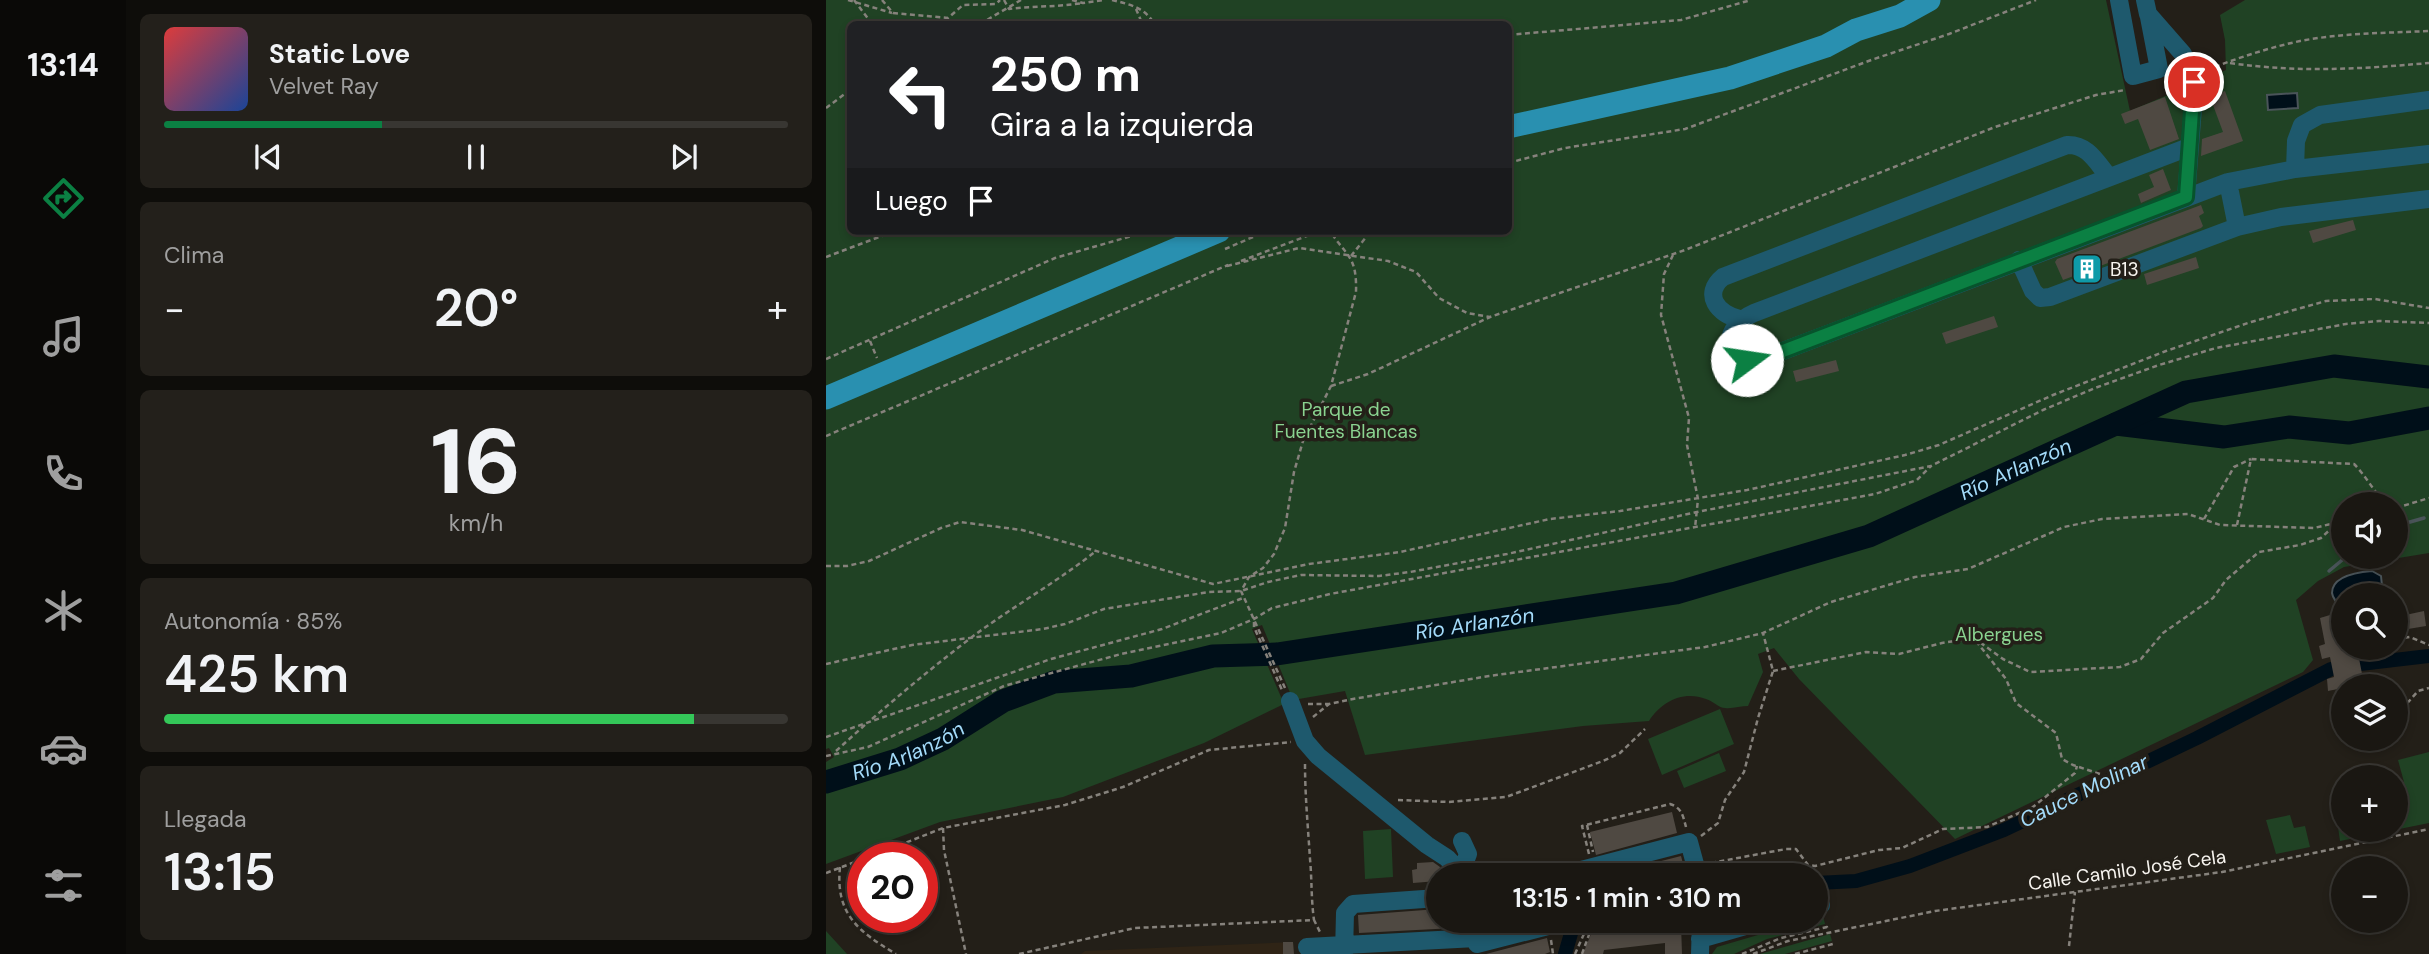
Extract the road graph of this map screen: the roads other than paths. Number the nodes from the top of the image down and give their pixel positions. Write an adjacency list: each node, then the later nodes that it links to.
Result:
1 (1929, 0): 7 (main road)
2 (2119, 0): 5 (street)
3 (2147, 7): 4 (street); 5 (street)
4 (2188, 63): 5 (street); 8 (street)
5 (2159, 69)
6 (2429, 100): 10 (street)
7 (1512, 126)
8 (2189, 147): 11 (street); 13 (street)
9 (2429, 154): 10 (street)
10 (2295, 169): 12 (street)
11 (2109, 177): 18 (street); 18 (street)
12 (2228, 182): 13 (street); 15 (street)
13 (2186, 197): 17 (street)
14 (2429, 199): 15 (street)
15 (2237, 227): 17 (street)
16 (1210, 235): 19 (main road)
17 (2020, 260): 18 (street)
18 (1740, 319)
19 (826, 398)
20 (1291, 703): 22 (street)
21 (1462, 841): 23 (street)
22 (1452, 863)
23 (1465, 863)
24 (1620, 863): 25 (street)
25 (1695, 863)
26 (1426, 899): 32 (street)
27 (1509, 933): 29 (street)
28 (1734, 933): 31 (street)
29 (1477, 939): 32 (street)
30 (1314, 947): 32 (street)
31 (1700, 947)
32 (1344, 950)

